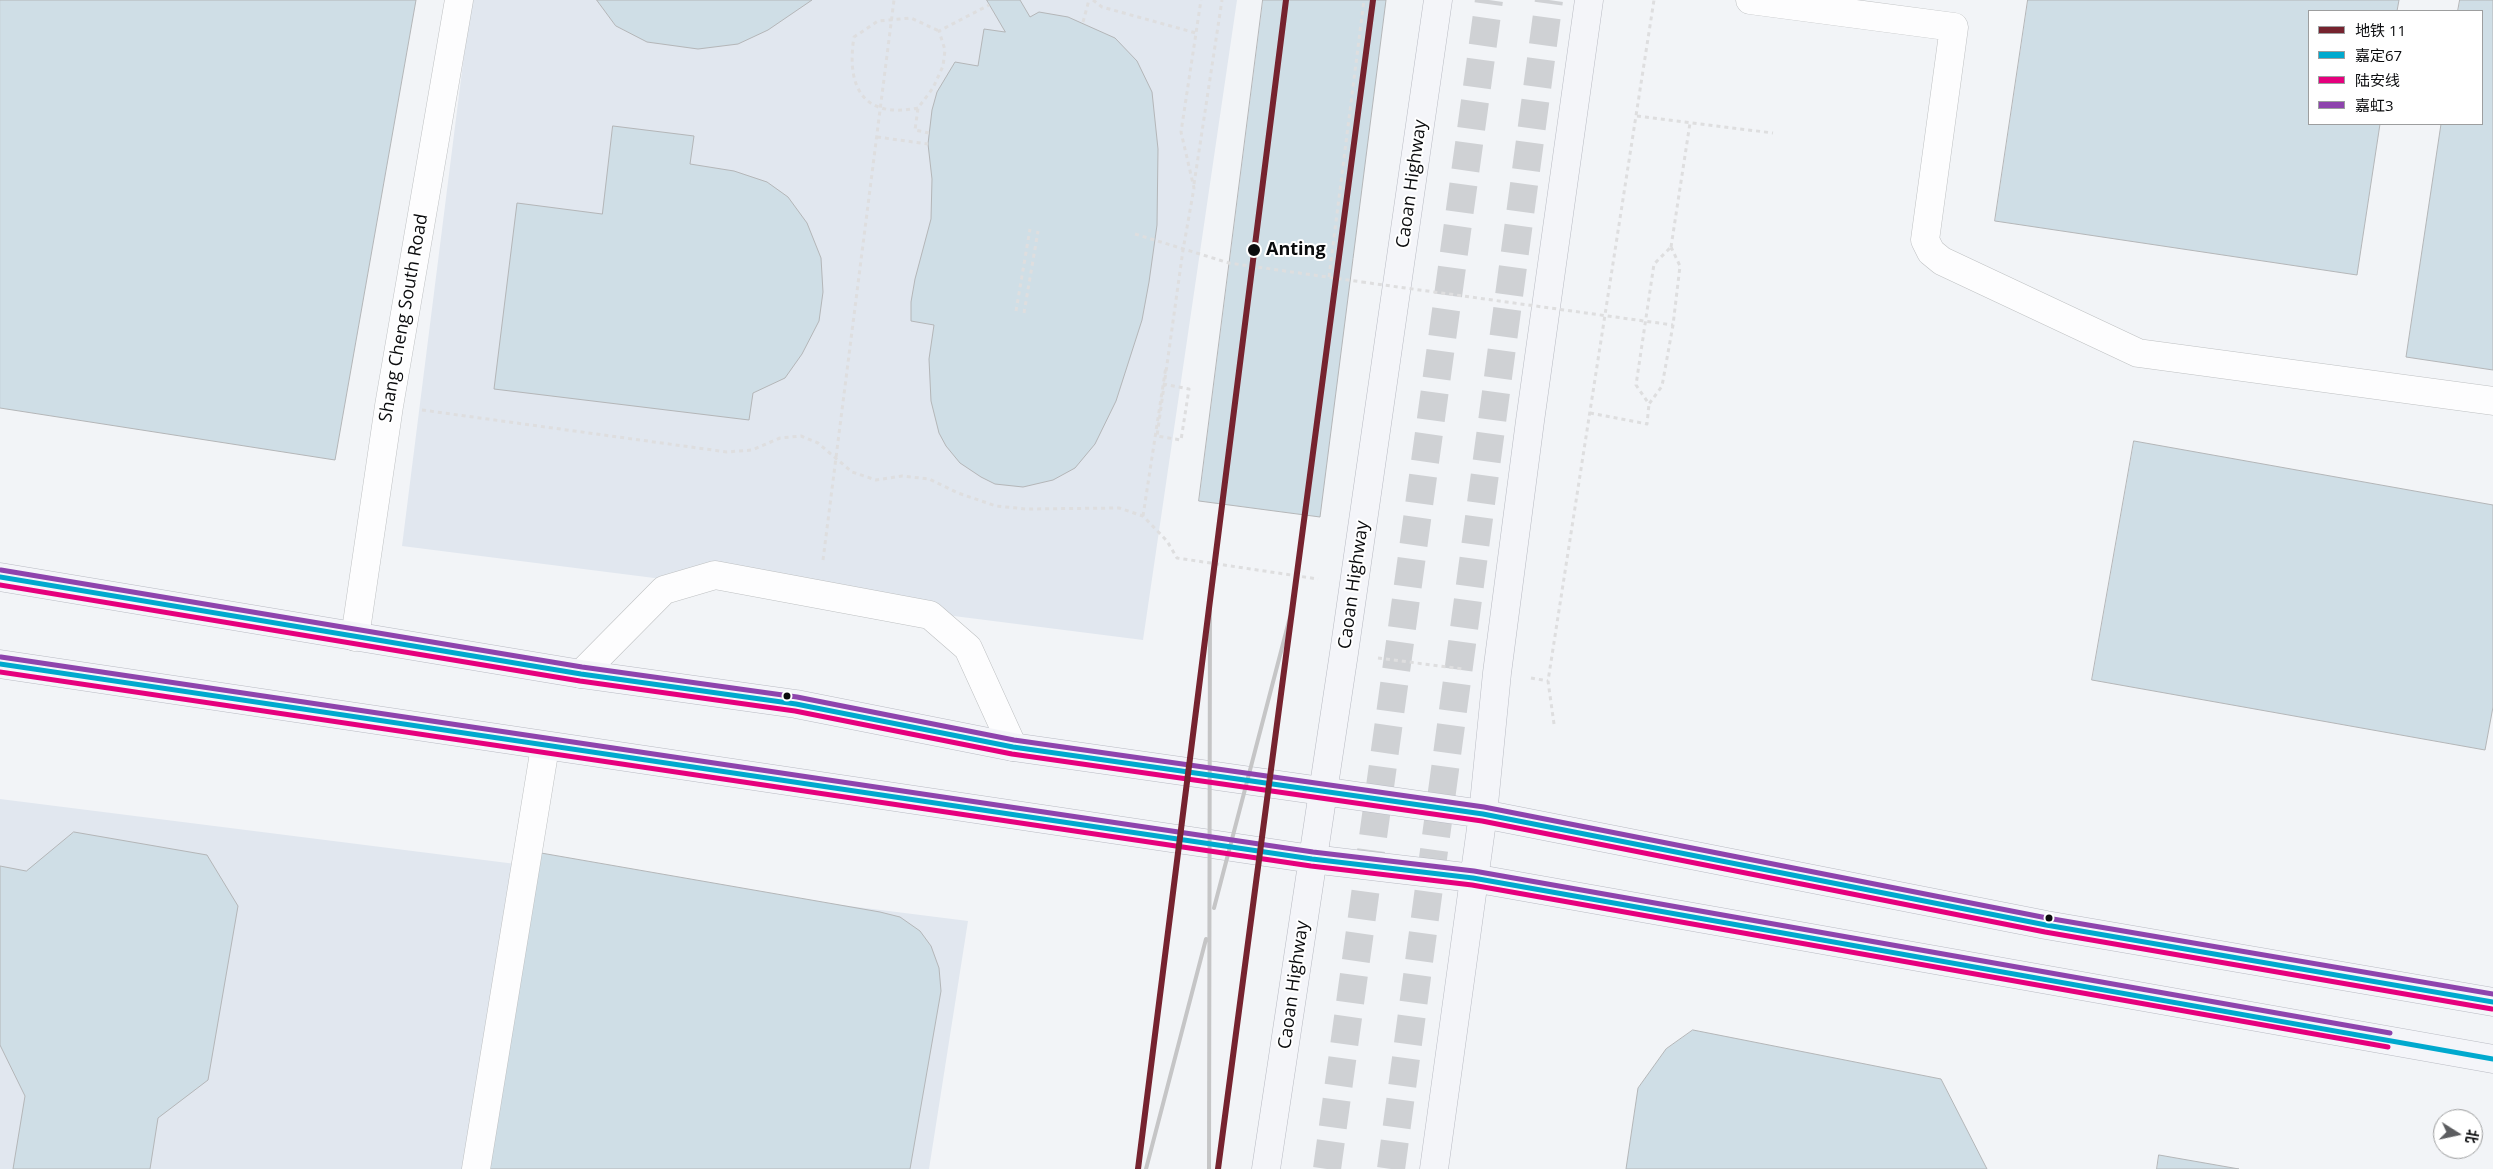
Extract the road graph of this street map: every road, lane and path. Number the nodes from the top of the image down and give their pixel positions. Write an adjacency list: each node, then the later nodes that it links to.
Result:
1 (459, 0): 36 (street, Shang Cheng South Road)
2 (894, 0): 21 (path)
3 (1089, 0): 13 (path)
4 (1093, 0): 15 (path)
5 (1201, 0): 15 (path)
6 (1222, 0): 33 (path)
7 (1364, 0): 28 (path)
8 (1438, 0): 44 (main road, Caoan Highway)
9 (1589, 0): 47 (main road)
10 (1654, 0): 17 (path)
11 (1750, 0): 34 (street)
12 (989, 4): 14 (path)
13 (1083, 22)
14 (939, 31): 16 (path); 16 (path)
15 (1196, 33): 27 (path)
16 (918, 108): 19 (path)
17 (1637, 116): 18 (path); 37 (path)
18 (1690, 123): 20 (path); 26 (path)
19 (929, 133)
20 (1773, 133)
21 (878, 136): 22 (path); 38 (path)
22 (928, 144)
23 (1030, 229): 29 (path)
24 (1038, 231): 30 (path)
25 (1135, 234): 27 (path)
26 (1671, 247): 31 (path); 32 (path)
27 (1183, 250): 28 (path); 33 (path)
28 (1328, 277): 31 (path, bridge)
29 (1016, 311)
30 (1025, 313)
31 (1646, 320): 32 (path, bridge); 35 (path)
32 (1673, 325): 35 (path)
33 (1163, 384): 39 (path)
34 (2493, 401)
35 (1649, 404): 37 (path)
36 (389, 406): 38 (path); 43 (street, Shang Cheng South Road)
37 (1590, 413): 48 (path)
38 (838, 458): 39 (path); 42 (path)
39 (1143, 516): 41 (path)
40 (0, 577): 43 (main road)
41 (1317, 586)
42 (818, 594): 46 (street); 51 (street)
43 (355, 637): 46 (main road)
44 (1344, 653): 47 (path); 52 (main road, Caoan Highway)
45 (0, 664): 50 (main road)
46 (581, 674): 51 (main road)
47 (1497, 674): 48 (path); 53 (main road)
48 (1548, 681): 49 (path)
49 (1554, 724)
50 (545, 747): 54 (main road); 58 (street)
51 (1013, 747): 52 (main road)
52 (1324, 793): 53 (main road); 54 (main road, Caoan Highway)
53 (1483, 814): 55 (main road); 56 (main road)
54 (1312, 860): 55 (main road); 59 (main road, Caoan Highway)
55 (1472, 878): 57 (main road); 60 (main road)
56 (2493, 1002)
57 (2493, 1059)
58 (476, 1169)
59 (1266, 1169)
60 (1434, 1169)

